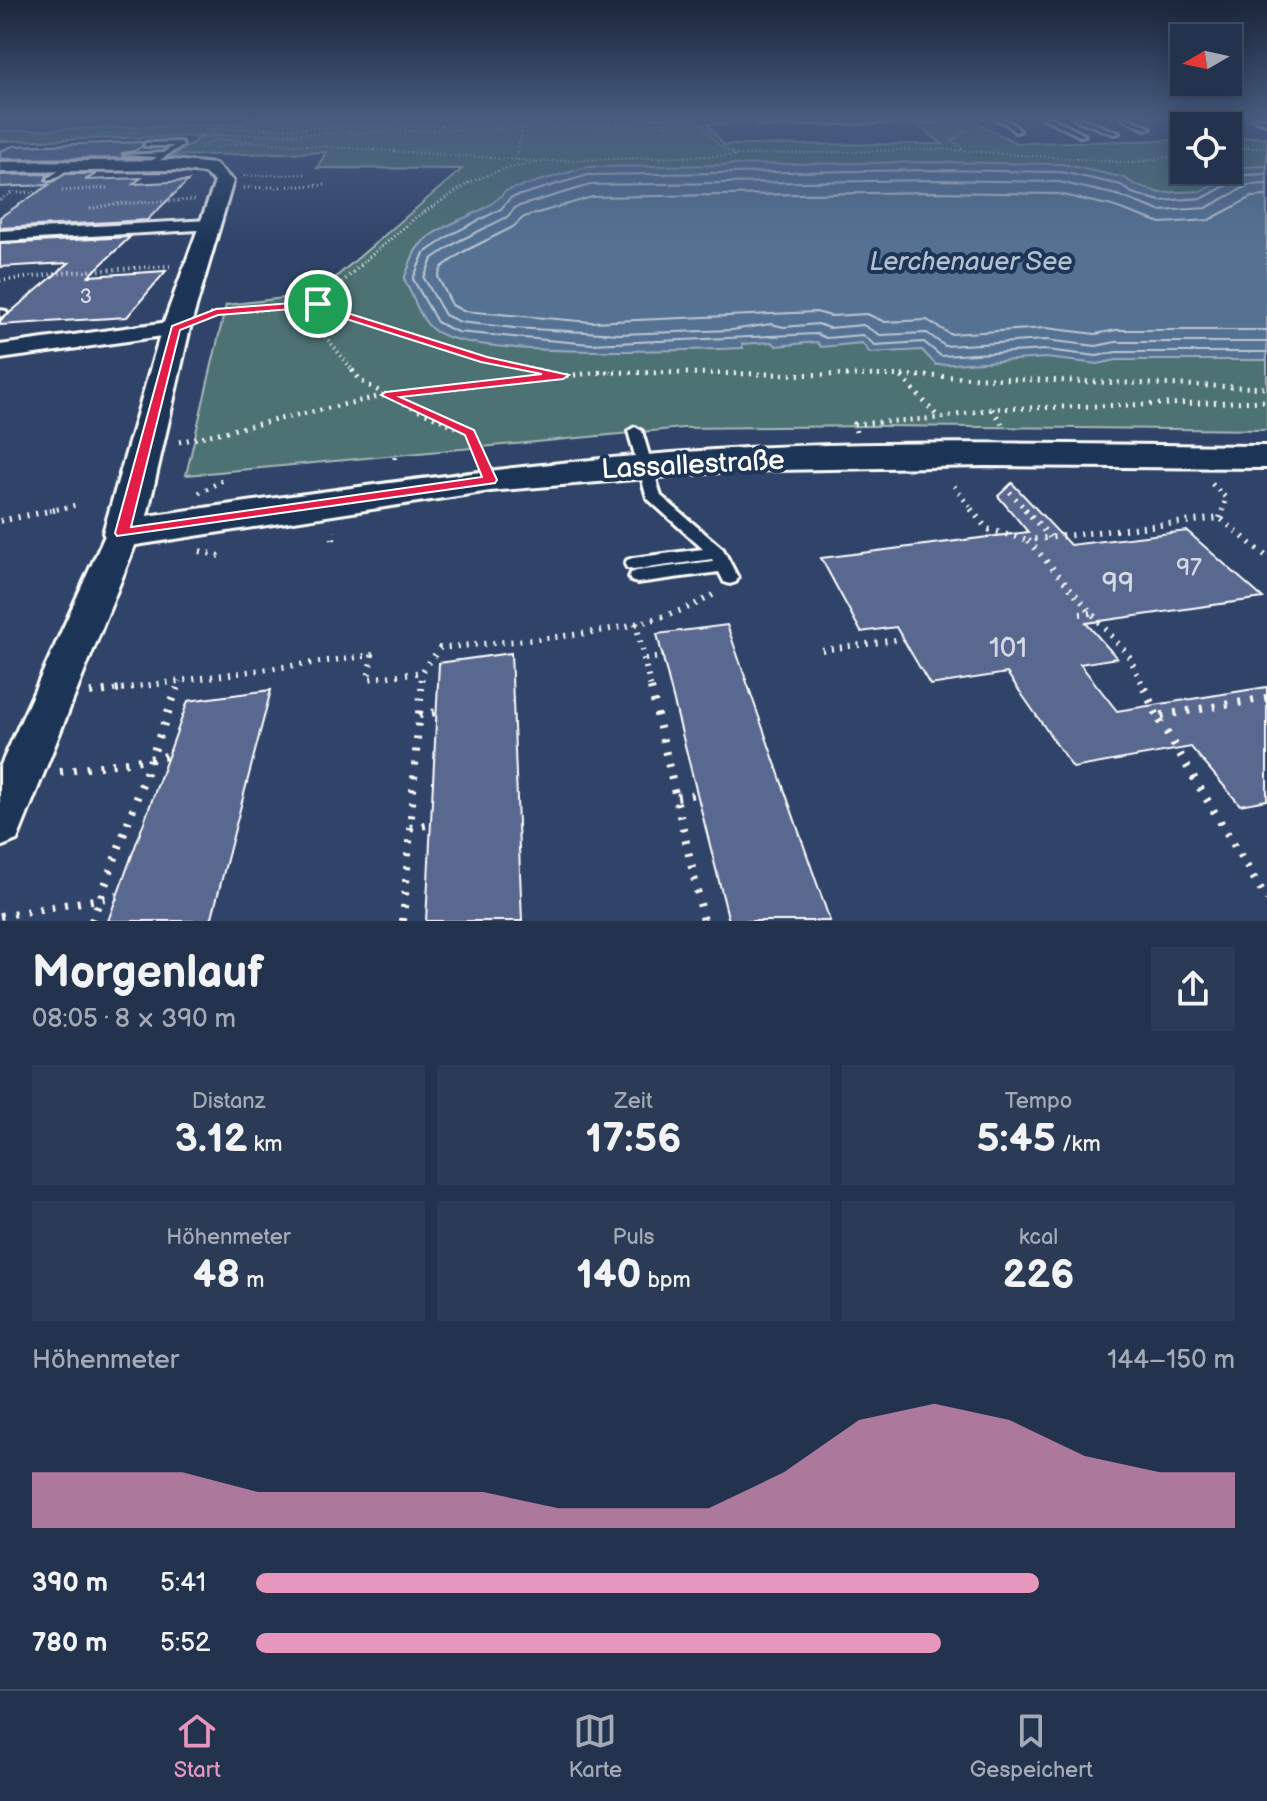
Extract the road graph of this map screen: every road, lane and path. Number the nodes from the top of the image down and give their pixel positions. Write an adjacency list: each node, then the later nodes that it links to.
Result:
1 (96, 161): 6 (street)
2 (187, 161): 11 (street)
3 (548, 161): 19 (path)
4 (1104, 161): 5 (path)
5 (1144, 161)
6 (70, 166): 7 (street); 9 (lane)
7 (0, 167)
8 (306, 174): 11 (path)
9 (50, 179)
10 (326, 185): 11 (path)
11 (221, 188): 14 (path); 15 (street)
12 (10, 193): 13 (path)
13 (16, 193)
14 (85, 210)
15 (210, 225): 16 (street); 17 (street)
16 (0, 236)
17 (195, 265): 18 (path); 20 (street)
18 (0, 281)
19 (318, 304): 20 (path); 22 (path); 25 (path)
20 (176, 328): 21 (street); 31 (street)
21 (0, 352)
22 (563, 375): 23 (path); 25 (path)
23 (901, 376): 24 (path); 28 (path)
24 (1267, 388)
25 (386, 395): 31 (path); 34 (path)
26 (1267, 401): 27 (path)
27 (992, 409): 28 (path); 29 (path)
28 (939, 418): 30 (path)
29 (1002, 424)
30 (857, 432)
31 (147, 449): 42 (street)
32 (640, 449): 33 (street, Lassallestraße); 34 (street, Lassallestraße); 47 (lane)
33 (1267, 457)
34 (490, 480): 42 (street, Lassallestraße)
35 (1212, 484): 39 (path)
36 (954, 486): 45 (path)
37 (1010, 492): 43 (path)
38 (76, 505): 40 (path)
39 (1220, 518): 43 (path); 46 (path)
40 (0, 521)
41 (334, 531): 44 (path)
42 (123, 533): 58 (street)
43 (1050, 537): 45 (path)
44 (333, 540)
45 (1028, 540): 49 (path)
46 (1267, 557)
47 (635, 570)
48 (705, 604): 51 (path)
49 (1092, 613): 50 (path); 62 (path)
50 (1080, 614)
51 (636, 623): 55 (path); 56 (path)
52 (903, 639): 53 (path)
53 (822, 650)
54 (664, 657): 55 (path)
55 (645, 659): 67 (path)
56 (422, 672): 57 (path); 61 (path)
57 (180, 681): 58 (path); 64 (path)
58 (53, 697): 65 (street)
59 (1267, 698): 62 (path)
60 (437, 712): 61 (path)
61 (419, 715): 70 (path)
62 (1157, 716): 73 (path)
63 (168, 756): 64 (path)
64 (151, 759): 65 (path); 72 (path)
65 (19, 778): 68 (street)
66 (697, 794): 67 (path)
67 (677, 797): 77 (path)
68 (0, 823)
69 (431, 824): 70 (path)
70 (410, 828): 76 (path)
71 (117, 896): 72 (path)
72 (100, 900): 74 (path); 75 (path)
73 (1267, 900)
74 (0, 916)
75 (92, 921)
76 (403, 921)
77 (704, 921)

